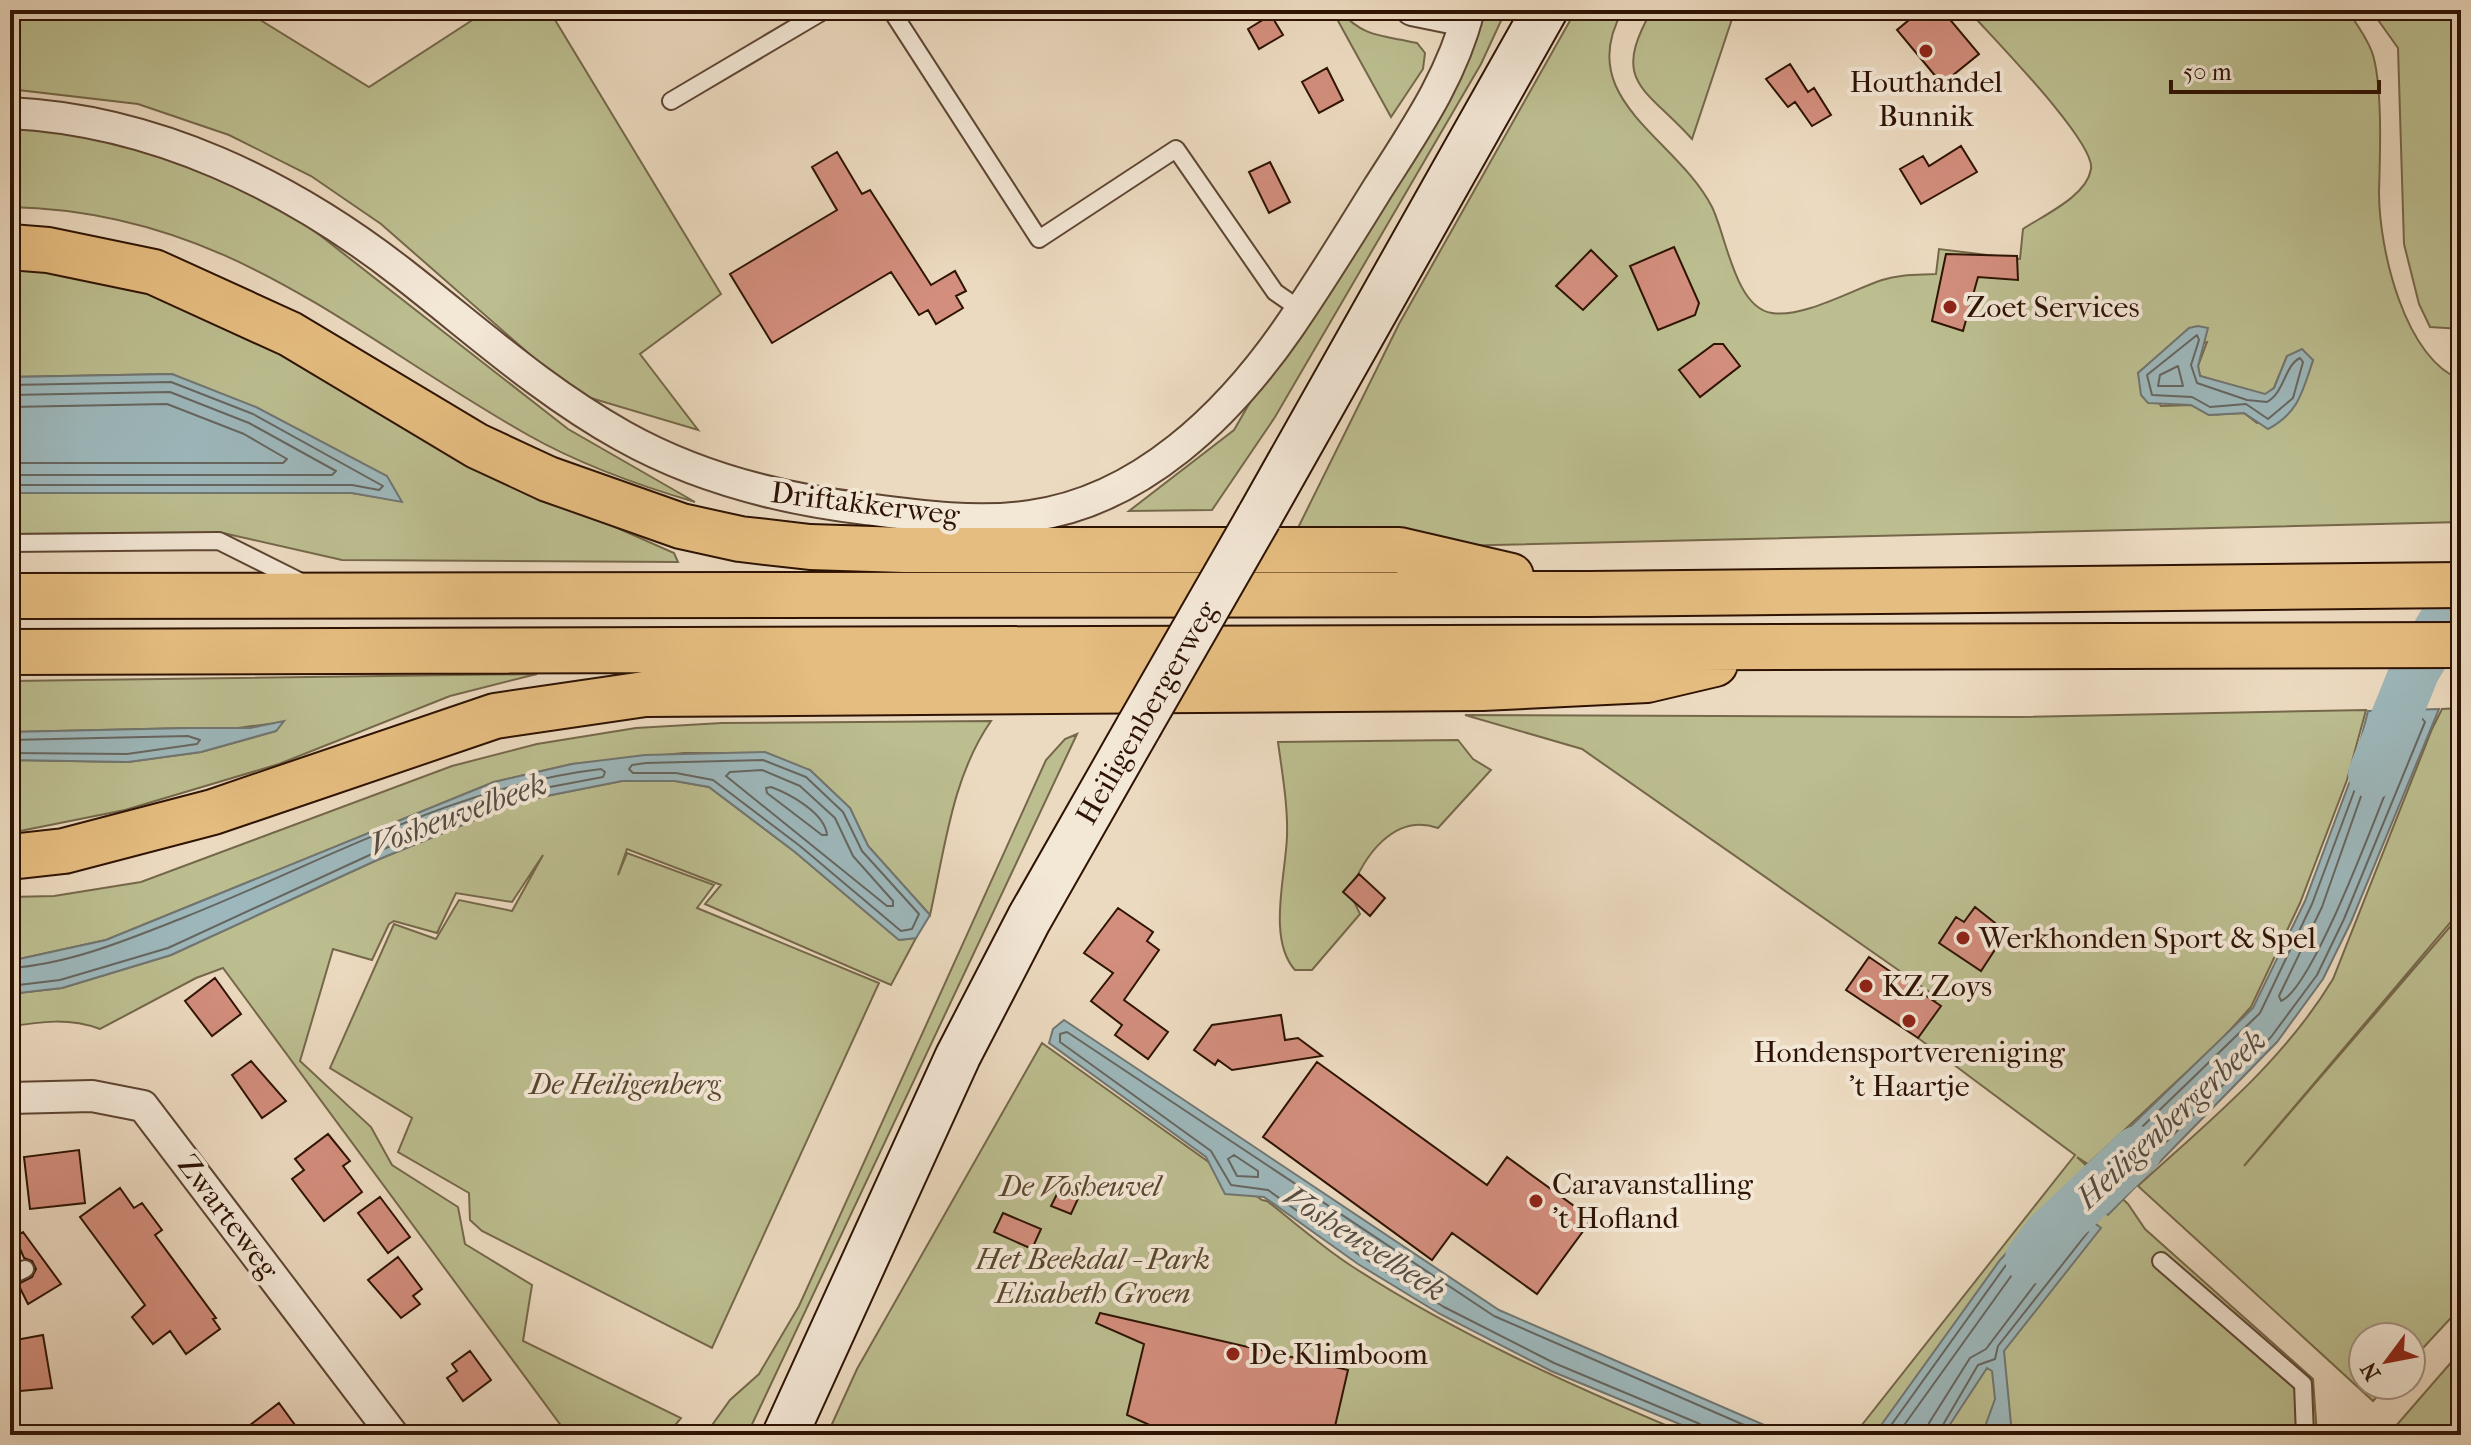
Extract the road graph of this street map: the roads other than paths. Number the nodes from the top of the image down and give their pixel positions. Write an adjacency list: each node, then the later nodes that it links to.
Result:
1 (825, 10): 6 (lane)
2 (891, 10): 9 (lane)
3 (1412, 10): 5 (street)
4 (1545, 10): 22 (main road, Heiligenbergerweg, bridge)
5 (1467, 15): 9 (street, Driftakkerweg)
6 (671, 101)
7 (10, 113): 9 (street, Driftakkerweg)
8 (10, 247): 12 (highway)
9 (1301, 310)
10 (10, 543): 14 (lane)
11 (2440, 585): 12 (highway)
12 (1588, 594): 14 (highway)
13 (10, 596): 14 (highway)
14 (330, 596)
15 (2461, 645): 16 (highway)
16 (1791, 646): 17 (highway); 18 (highway)
17 (10, 652)
18 (10, 857)
19 (10, 1098): 21 (street, Zwarteweg)
20 (2161, 1261): 23 (lane)
21 (393, 1435)
22 (785, 1435)
23 (2305, 1435)

